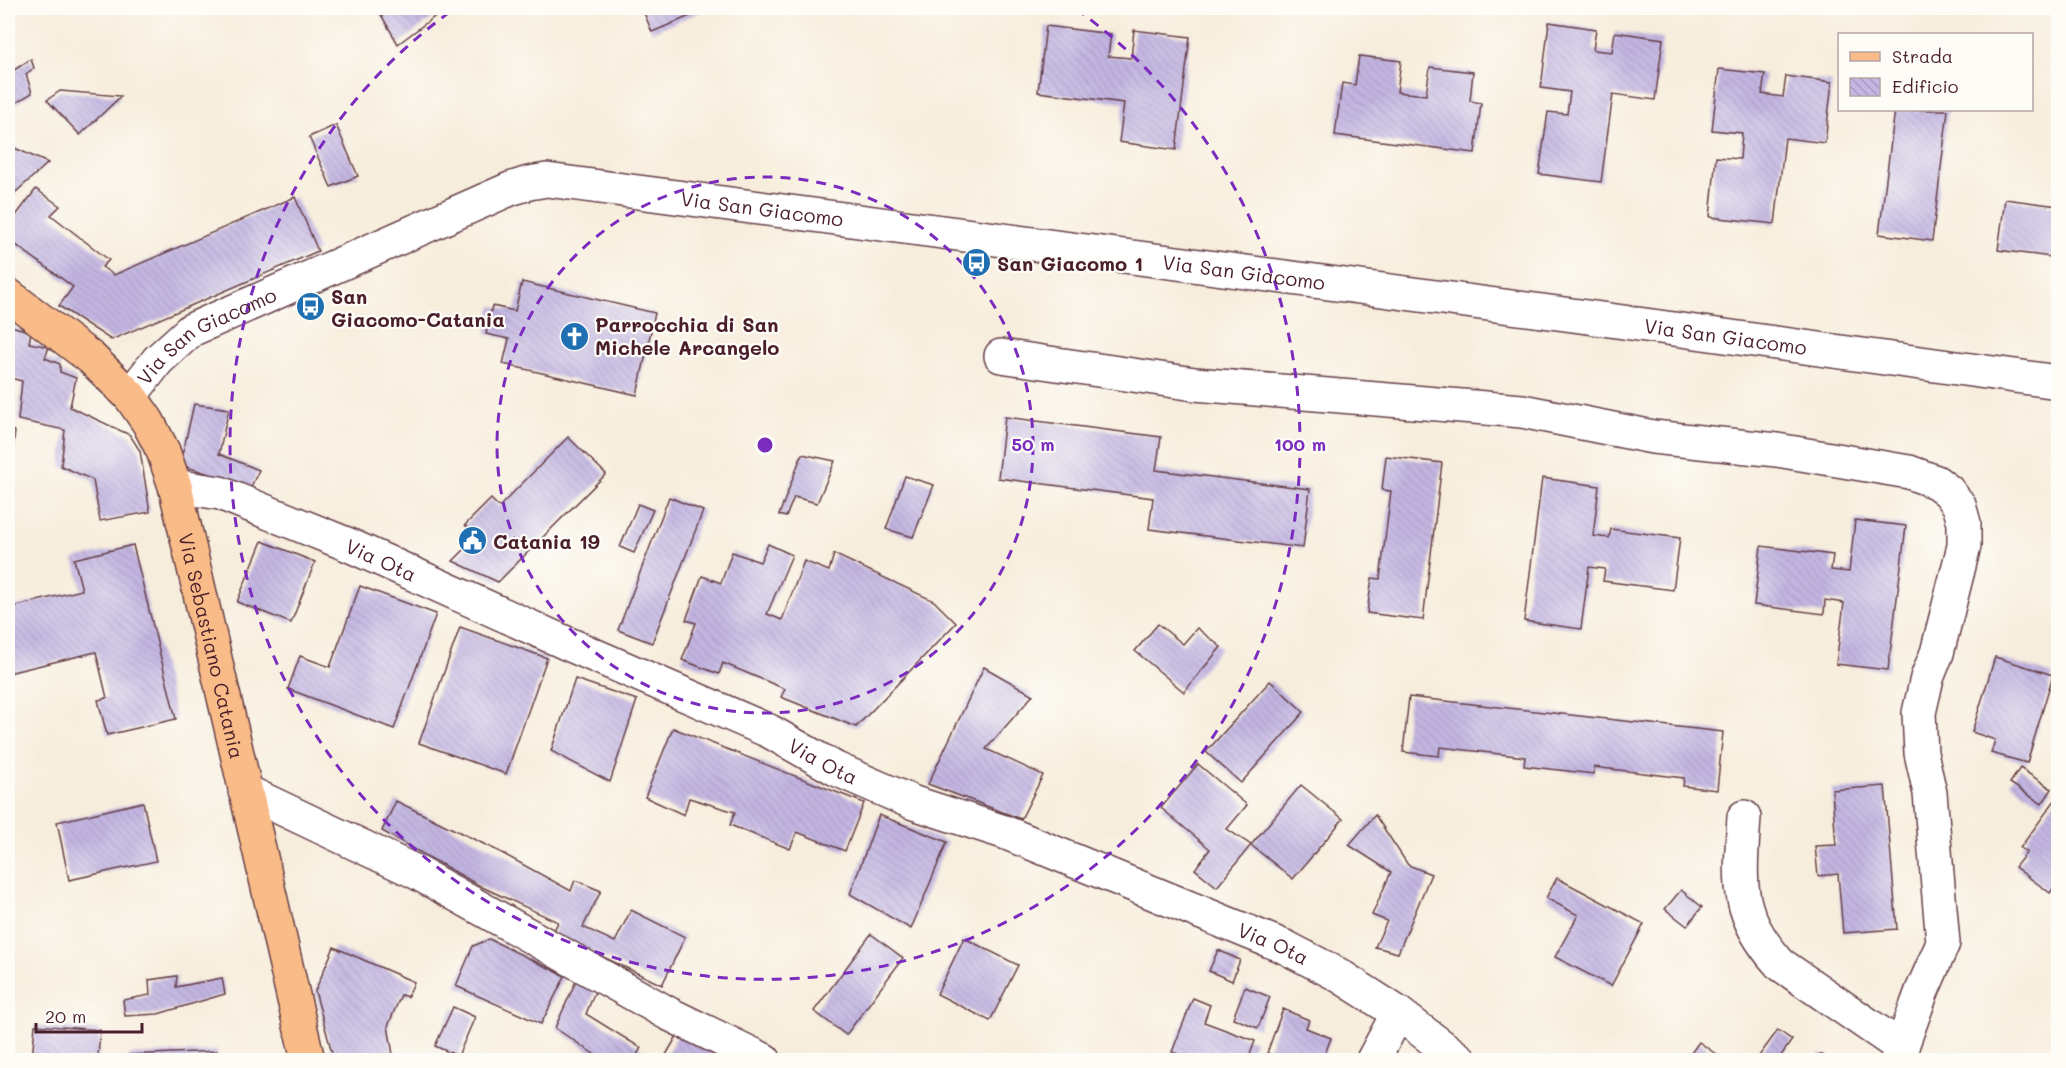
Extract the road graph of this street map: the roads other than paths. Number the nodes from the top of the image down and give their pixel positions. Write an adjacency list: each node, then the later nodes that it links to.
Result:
1 (8, 295): 4 (main road, Via Sebastiano Catania)
2 (1001, 356): 9 (street)
3 (2058, 382): 4 (street, Via San Giacomo)
4 (130, 396): 5 (main road, Via Sebastiano Catania)
5 (175, 486): 6 (main road, Via Sebastiano Catania); 8 (street, Via Ota)
6 (245, 791): 10 (main road, Via Sebastiano Catania); 11 (street)
7 (1744, 817): 9 (street)
8 (1398, 1013): 12 (street); 13 (street, Via Ota)
9 (1899, 1054)
10 (308, 1060)
11 (764, 1060)
12 (1373, 1060)
13 (1460, 1060)

